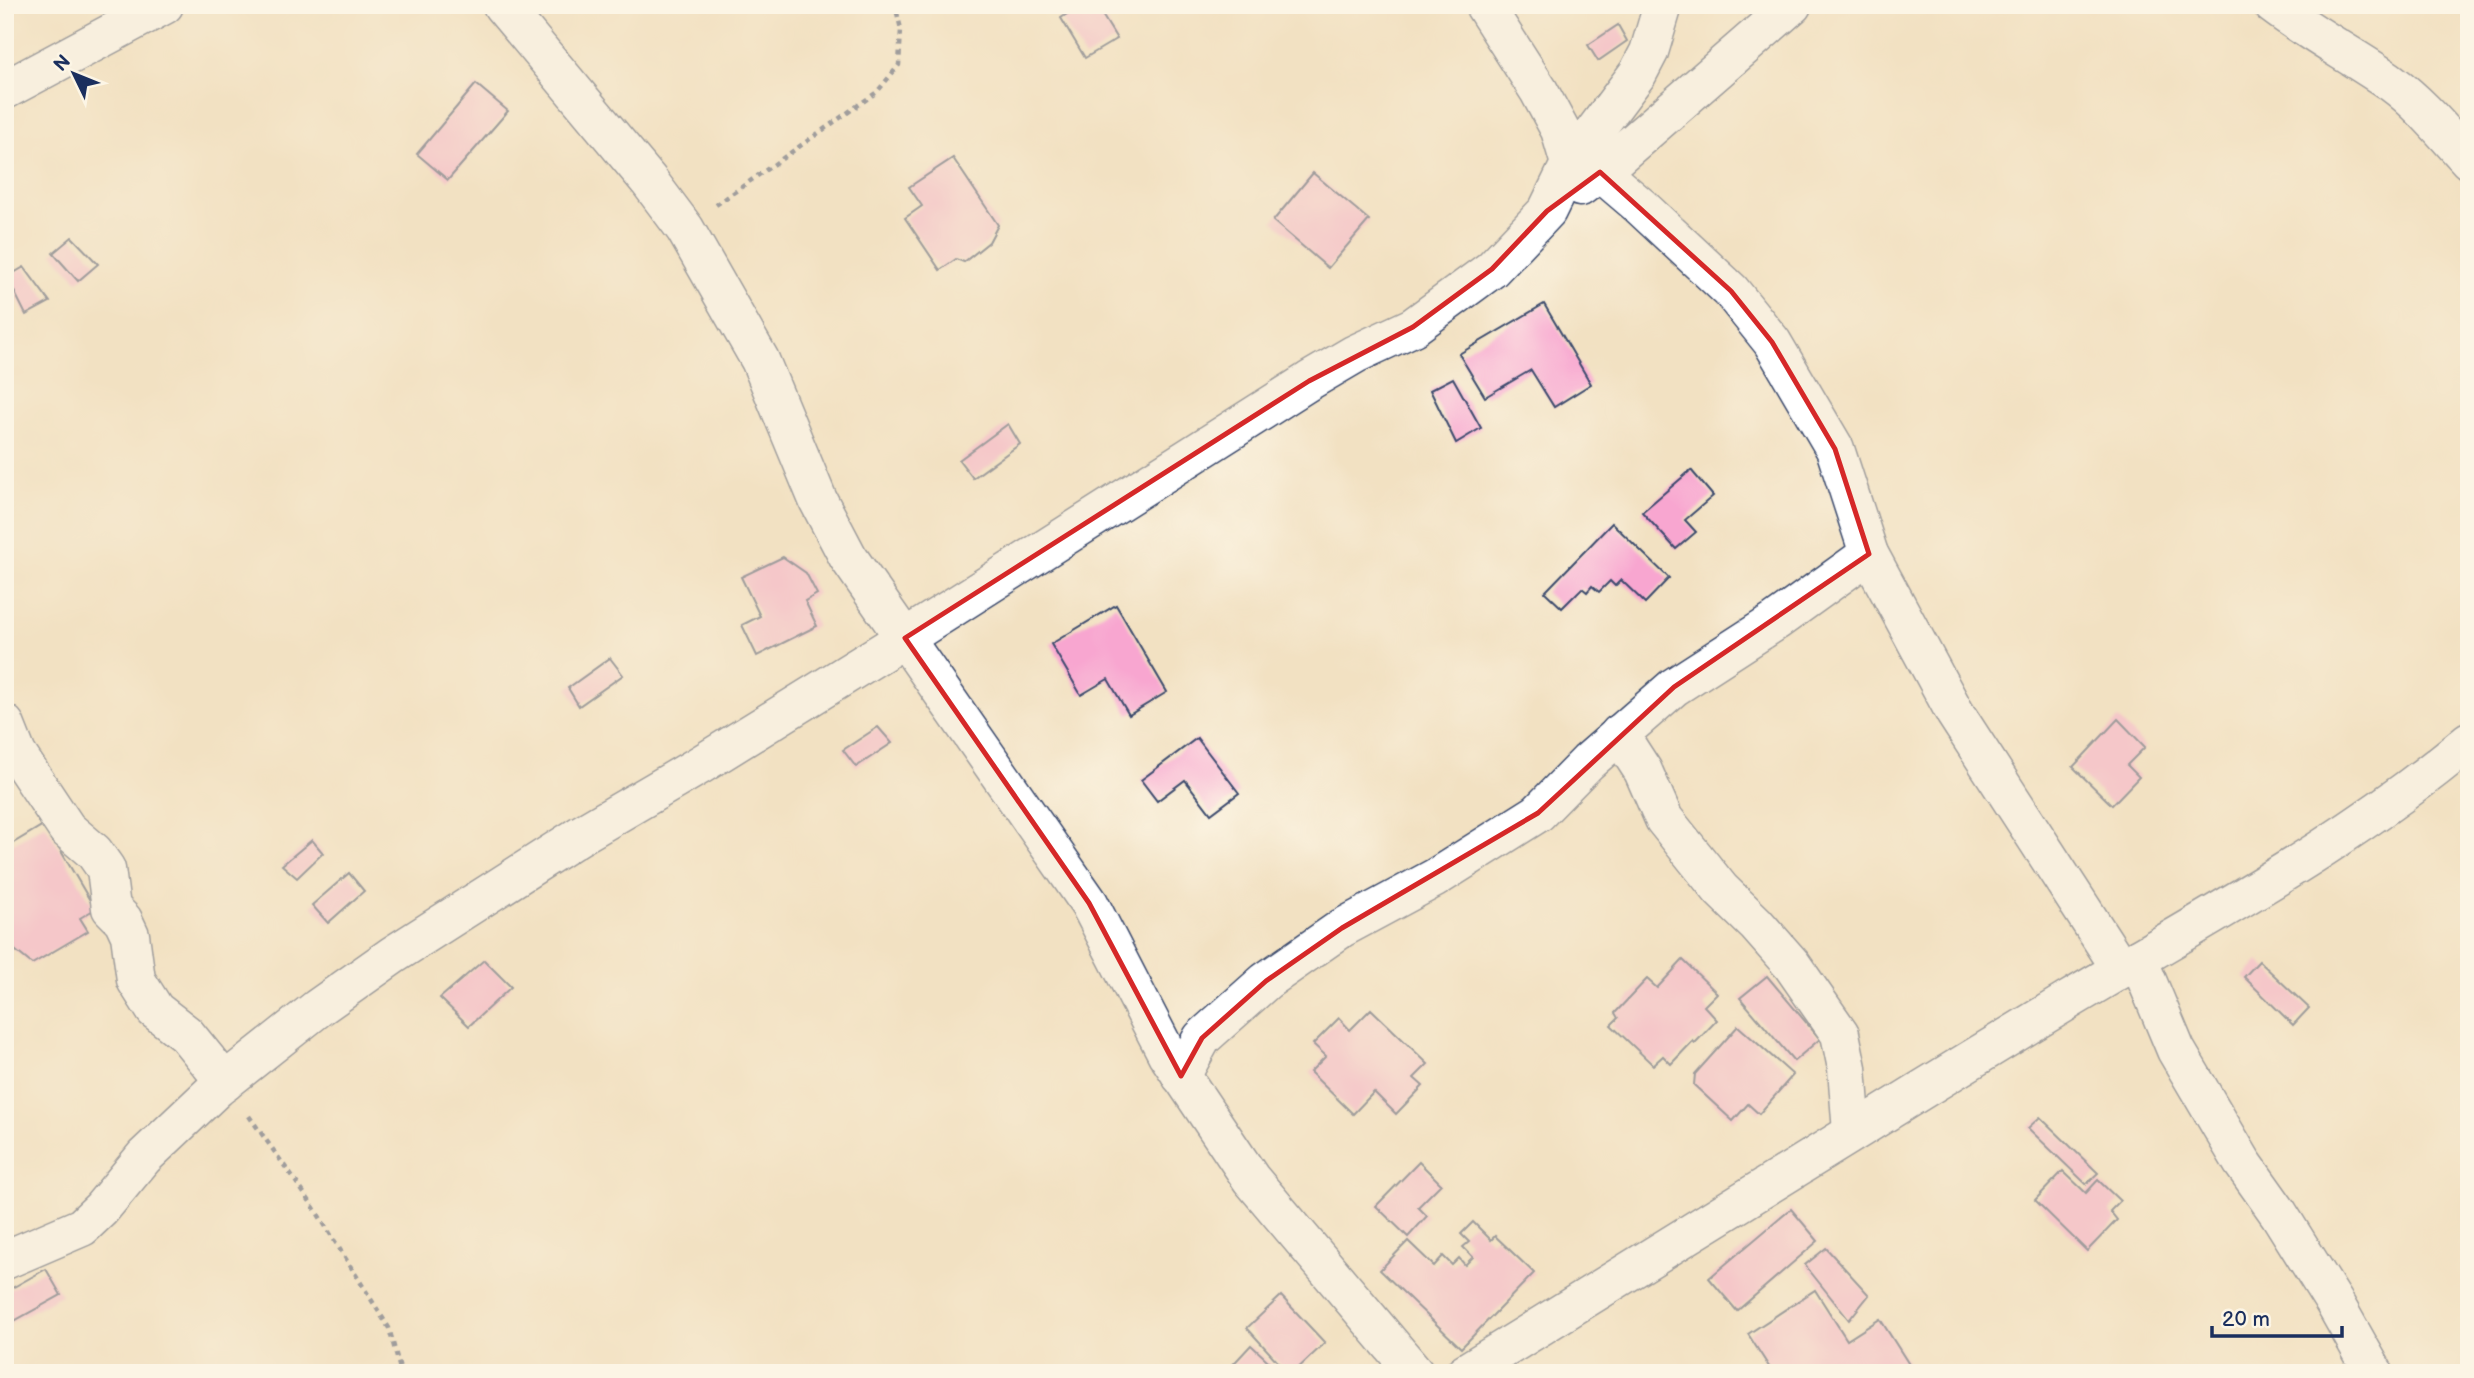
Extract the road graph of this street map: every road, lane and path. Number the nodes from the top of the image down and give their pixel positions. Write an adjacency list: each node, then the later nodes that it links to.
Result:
1 (164, 5): 8 (street)
2 (502, 5): 11 (street)
3 (895, 5): 11 (path)
4 (1484, 5): 10 (street)
5 (1663, 5): 10 (street)
6 (1792, 5): 10 (street)
7 (2273, 5): 9 (street)
8 (5, 90)
9 (2469, 160)
10 (1585, 168): 12 (street); 13 (street)
11 (685, 229): 13 (street)
12 (1869, 554): 15 (street); 17 (street)
13 (905, 638): 18 (street); 19 (street)
14 (5, 724): 19 (street)
15 (1619, 734): 18 (street); 20 (street)
16 (2469, 741): 17 (street)
17 (2130, 964): 20 (street); 25 (street)
18 (1181, 1076): 23 (street)
19 (225, 1082): 21 (street); 22 (path)
20 (1852, 1132): 24 (street)
21 (5, 1260)
22 (401, 1373)
23 (1415, 1373)
24 (1465, 1373)
25 (2374, 1373)

